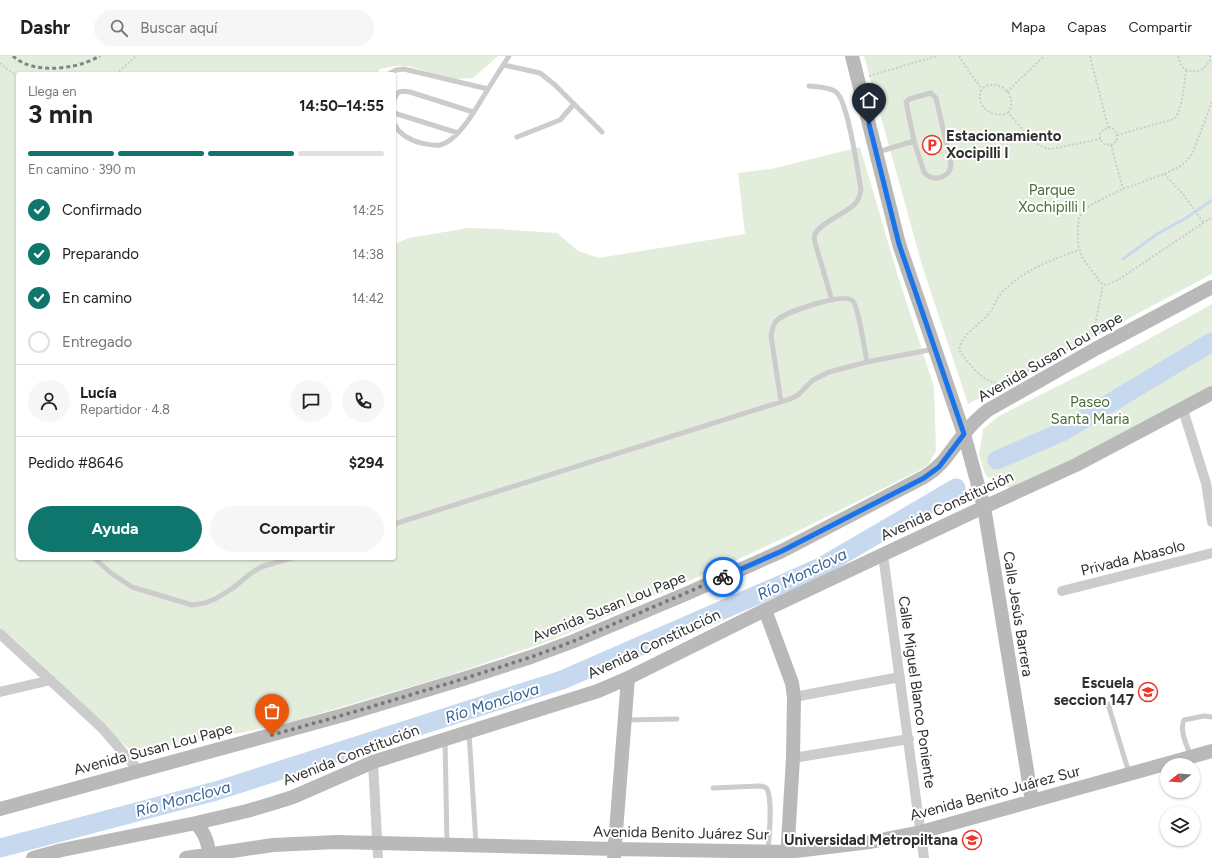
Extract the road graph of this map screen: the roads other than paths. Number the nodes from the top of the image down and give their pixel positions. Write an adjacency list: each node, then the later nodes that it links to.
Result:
1 (509, 56): 3 (lane)
2 (852, 56): 16 (street, Calle Jesús Barrera)
3 (504, 65): 6 (lane); 8 (lane)
4 (392, 72): 6 (lane)
5 (809, 86): 18 (lane)
6 (488, 89): 9 (lane)
7 (396, 95): 9 (lane)
8 (574, 104): 12 (lane); 14 (lane)
9 (473, 112): 13 (lane)
10 (396, 114): 13 (lane)
11 (396, 127): 13 (lane)
12 (602, 132)
13 (458, 133)
14 (517, 137)
15 (914, 141): 15 (lane); 16 (lane)
16 (876, 153): 19 (street, Calle Jesús Barrera)
17 (1212, 287): 24 (street, Avenida Susan Lou Pape)
18 (832, 300): 20 (lane); 22 (lane)
19 (935, 349): 20 (lane); 24 (street, Calle Jesús Barrera)
20 (867, 362): 22 (lane)
21 (1212, 393): 23 (street, Avenida Constitución)
22 (781, 402): 31 (lane)
23 (1183, 410): 25 (street); 27 (street, Avenida Constitución)
24 (964, 434): 26 (street, Calle Jesús Barrera); 55 (street, Avenida Susan Lou Pape)
25 (1209, 481): 30 (street)
26 (977, 484): 27 (street); 28 (street, Calle Jesús Barrera); 29 (street)
27 (1006, 497): 28 (street, Avenida Constitución)
28 (984, 507): 29 (street, Avenida Constitución); 58 (street, Calle Jesús Barrera)
29 (962, 517): 33 (street, Avenida Constitución)
30 (1212, 522)
31 (396, 523)
32 (1212, 553): 36 (street, Privada Abasolo)
33 (883, 555): 37 (street, Avenida Constitución); 39 (street, Calle Miguel Blanco Poniente)
34 (96, 560): 35 (lane)
35 (285, 560)
36 (1062, 591)
37 (765, 610): 40 (street, Avenida Constitución); 43 (street)
38 (0, 634): 41 (street)
39 (900, 677): 43 (street); 50 (street, Calle Miguel Blanco Poniente)
40 (628, 678): 47 (street); 48 (street, Avenida Constitución)
41 (51, 680): 42 (street); 55 (street)
42 (0, 692)
43 (794, 697): 53 (street)
44 (1108, 704): 56 (lane)
45 (1212, 717): 52 (lane)
46 (677, 719): 47 (lane)
47 (624, 720): 66 (street)
48 (469, 731): 49 (street, Avenida Constitución); 64 (lane)
49 (445, 739): 54 (street, Avenida Constitución); 63 (lane)
50 (909, 739): 53 (street); 61 (street, Calle Miguel Blanco Poniente)
51 (1212, 751): 52 (street, Avenida Benito Juárez Sur)
52 (1191, 757): 56 (street, Avenida Benito Juárez Sur)
53 (793, 758): 67 (street)
54 (373, 762): 60 (street, Avenida Constitución); 62 (street)
55 (139, 771): 59 (street, Avenida Susan Lou Pape)
56 (1129, 774): 58 (street, Avenida Benito Juárez Sur)
57 (713, 788): 65 (lane)
58 (1032, 801): 61 (street, Avenida Benito Juárez Sur)
59 (0, 809)
60 (196, 823): 68 (street); 69 (street, Avenida Constitución)
61 (921, 832): 67 (street, Avenida Benito Juárez Sur); 72 (street, Calle Miguel Blanco Poniente)
62 (376, 842): 63 (street, Avenida Benito Juárez Sur); 68 (street, Avenida Benito Juárez Sur); 71 (street)
63 (447, 845): 64 (street, Avenida Benito Juárez Sur)
64 (476, 845): 66 (street, Avenida Benito Juárez Sur)
65 (768, 852): 66 (street, Avenida Benito Juárez Sur); 67 (street, Avenida Benito Juárez Sur)
66 (614, 854)
67 (787, 855)
68 (209, 856): 70 (street, Avenida Benito Juárez Sur)
69 (33, 858)
70 (186, 858)
71 (378, 858)
72 (924, 858)

